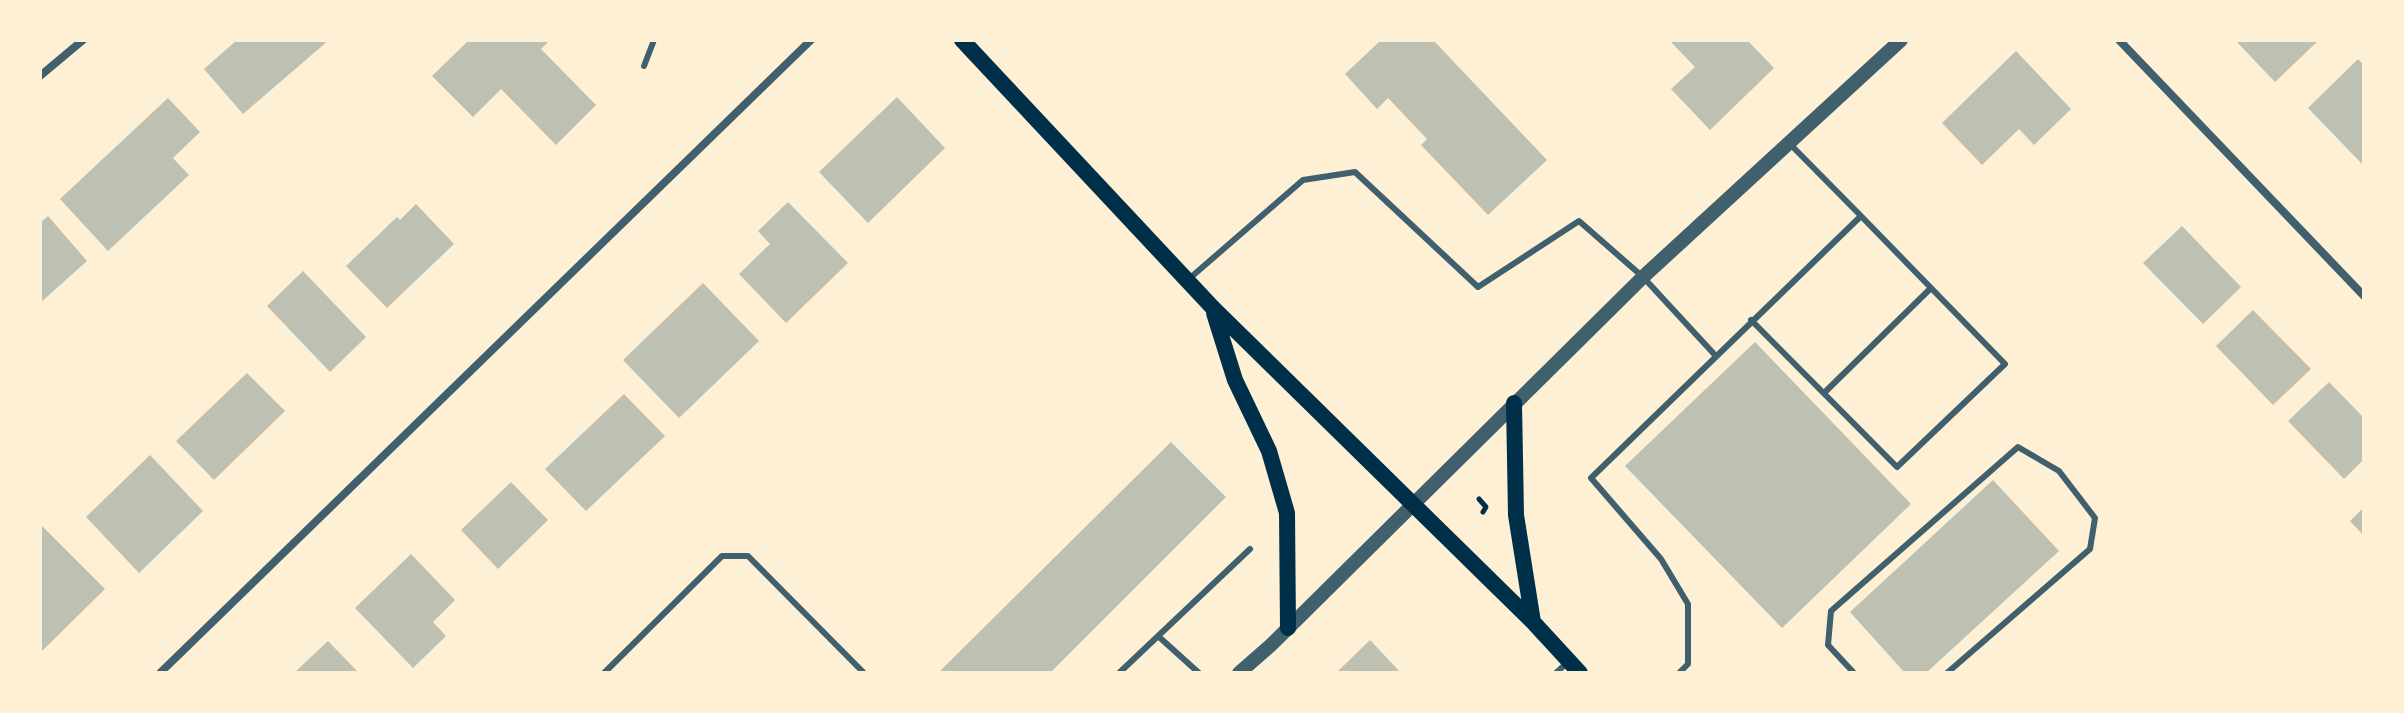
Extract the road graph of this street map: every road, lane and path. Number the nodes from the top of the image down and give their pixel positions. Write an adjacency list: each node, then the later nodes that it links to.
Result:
1 (83, 40): 8 (street)
2 (654, 40): 7 (lane)
3 (811, 40): 28 (street)
4 (962, 40): 12 (main road)
5 (1901, 40): 9 (street)
6 (2119, 40): 14 (street)
7 (644, 66)
8 (40, 76)
9 (1788, 142): 10 (lane); 11 (street)
10 (1861, 216): 13 (lane); 16 (lane)
11 (1643, 277): 12 (lane); 17 (lane); 19 (street)
12 (1187, 281): 15 (main road)
13 (1931, 288): 18 (lane); 18 (lane)
14 (2364, 296)
15 (1213, 308): 21 (main road); 25 (main road)
16 (1751, 320): 17 (lane); 18 (lane)
17 (1715, 355): 35 (lane)
18 (1824, 393)
19 (1514, 403): 21 (street); 24 (main road)
20 (1479, 499): 22 (path)
21 (1412, 506): 24 (main road); 25 (street)
22 (1483, 512)
23 (1250, 549): 26 (lane)
24 (1533, 622): 27 (main road)
25 (1288, 628): 33 (street)
26 (1158, 636): 31 (lane); 32 (lane)
27 (1575, 667): 34 (lane)
28 (160, 673)
29 (604, 673): 30 (lane)
30 (864, 673)
31 (1119, 673)
32 (1199, 673)
33 (1239, 673)
34 (1556, 673)
35 (1679, 673)
36 (1854, 673): 37 (lane)
37 (1947, 673)

